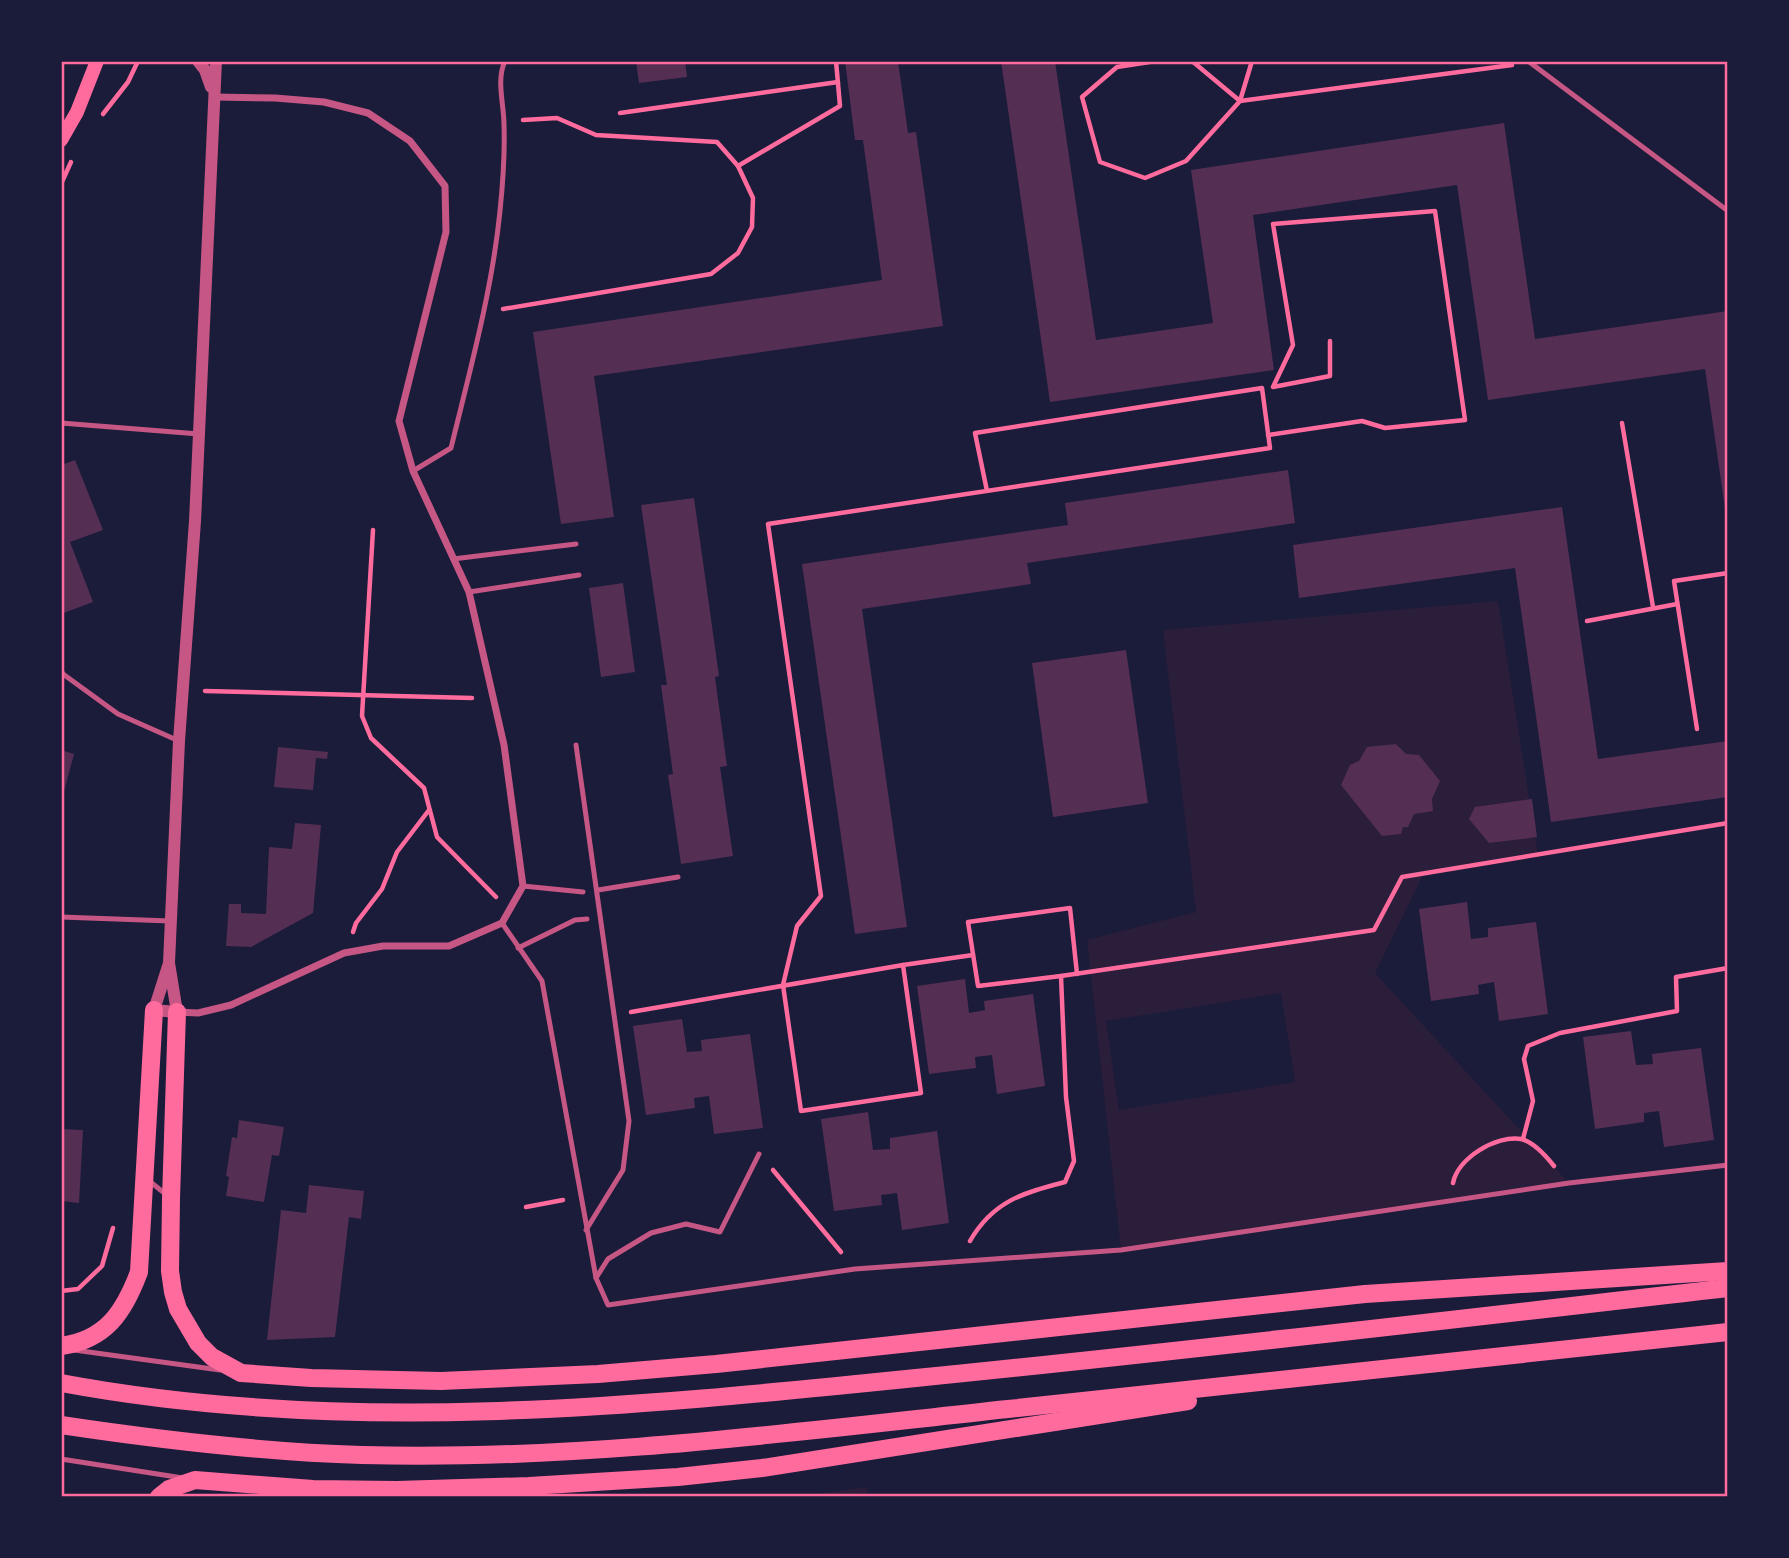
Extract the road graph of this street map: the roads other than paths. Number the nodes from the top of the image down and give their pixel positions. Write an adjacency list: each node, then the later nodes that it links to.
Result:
1 (97, 61): 7 (main road)
2 (198, 61): 6 (street)
3 (216, 61): 6 (street)
4 (505, 61): 11 (lane)
5 (1529, 62): 8 (lane)
6 (213, 97): 10 (street); 11 (street)
7 (61, 140)
8 (1728, 211)
9 (61, 423): 10 (lane)
10 (199, 434): 17 (street)
11 (413, 471): 13 (street)
12 (576, 544): 13 (lane)
13 (453, 559): 15 (street)
14 (579, 575): 15 (lane)
15 (469, 592): 20 (street)
16 (61, 670): 17 (lane)
17 (179, 741): 25 (street)
18 (576, 746): 21 (lane)
19 (678, 877): 21 (lane)
20 (523, 886): 22 (lane); 26 (street)
21 (598, 890): 35 (lane)
22 (583, 892)
23 (61, 917): 25 (lane)
24 (587, 919): 27 (lane)
25 (172, 921): 28 (street)
26 (502, 923): 27 (lane); 30 (street)
27 (518, 948): 35 (lane)
28 (169, 963): 29 (street); 30 (street)
29 (154, 1010): 30 (street); 33 (main road)
30 (177, 1012): 34 (main road)
31 (759, 1154): 37 (lane)
32 (1728, 1165): 37 (lane)
33 (144, 1175): 34 (lane); 40 (main road)
34 (171, 1199): 42 (main road)
35 (586, 1230): 37 (lane)
36 (1728, 1271): 42 (main road)
37 (596, 1278)
38 (1728, 1288): 43 (main road)
39 (1728, 1332): 41 (main road)
40 (61, 1347): 42 (lane)
41 (1402, 1367): 44 (main road); 46 (main road)
42 (241, 1373)
43 (61, 1383)
44 (61, 1425)
45 (61, 1459): 46 (lane)
46 (195, 1480): 47 (main road)
47 (159, 1497)

